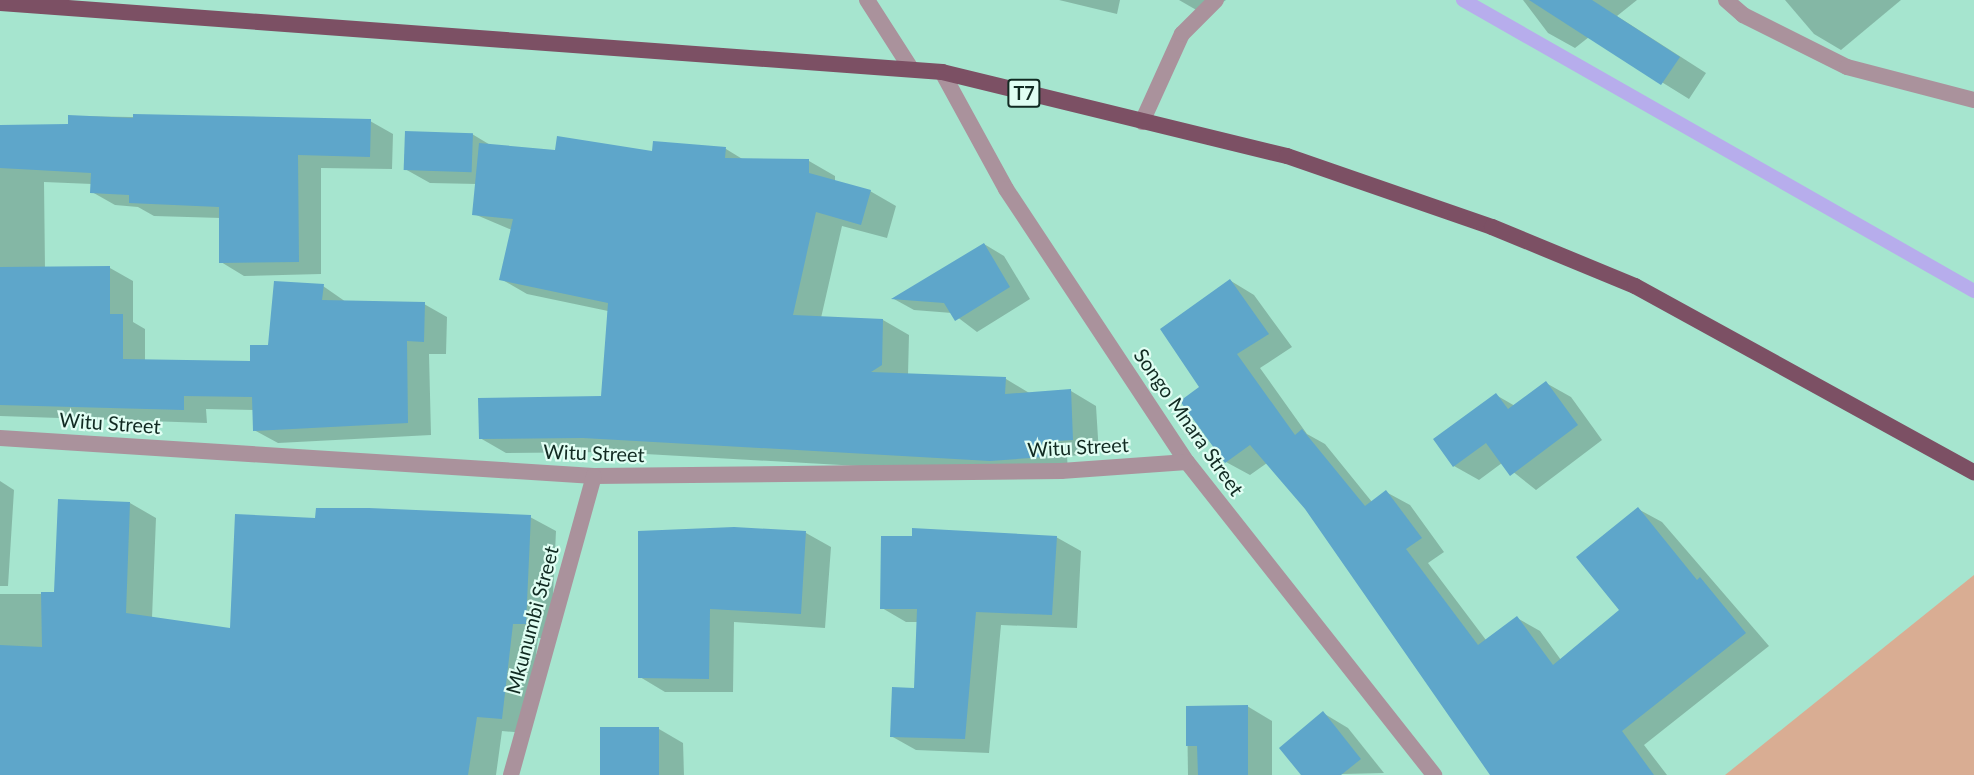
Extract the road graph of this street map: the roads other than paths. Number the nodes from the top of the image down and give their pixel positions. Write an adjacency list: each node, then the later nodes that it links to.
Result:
1 (867, 0): 5 (street)
2 (1216, 0): 8 (street)
3 (1726, 0): 7 (street)
4 (0, 3): 5 (highway, T7)
5 (910, 67): 6 (highway, T7)
6 (942, 72): 8 (highway, T7); 10 (street, Songo Mnara Street)
7 (1974, 100)
8 (1142, 122): 11 (highway, T7)
9 (0, 438): 12 (street, Witu Street)
10 (1187, 462): 12 (street, Witu Street); 14 (street, Songo Mnara Street)
11 (1974, 472)
12 (594, 476): 13 (street, Mkunumbi Street)
13 (511, 775)
14 (1434, 775)

